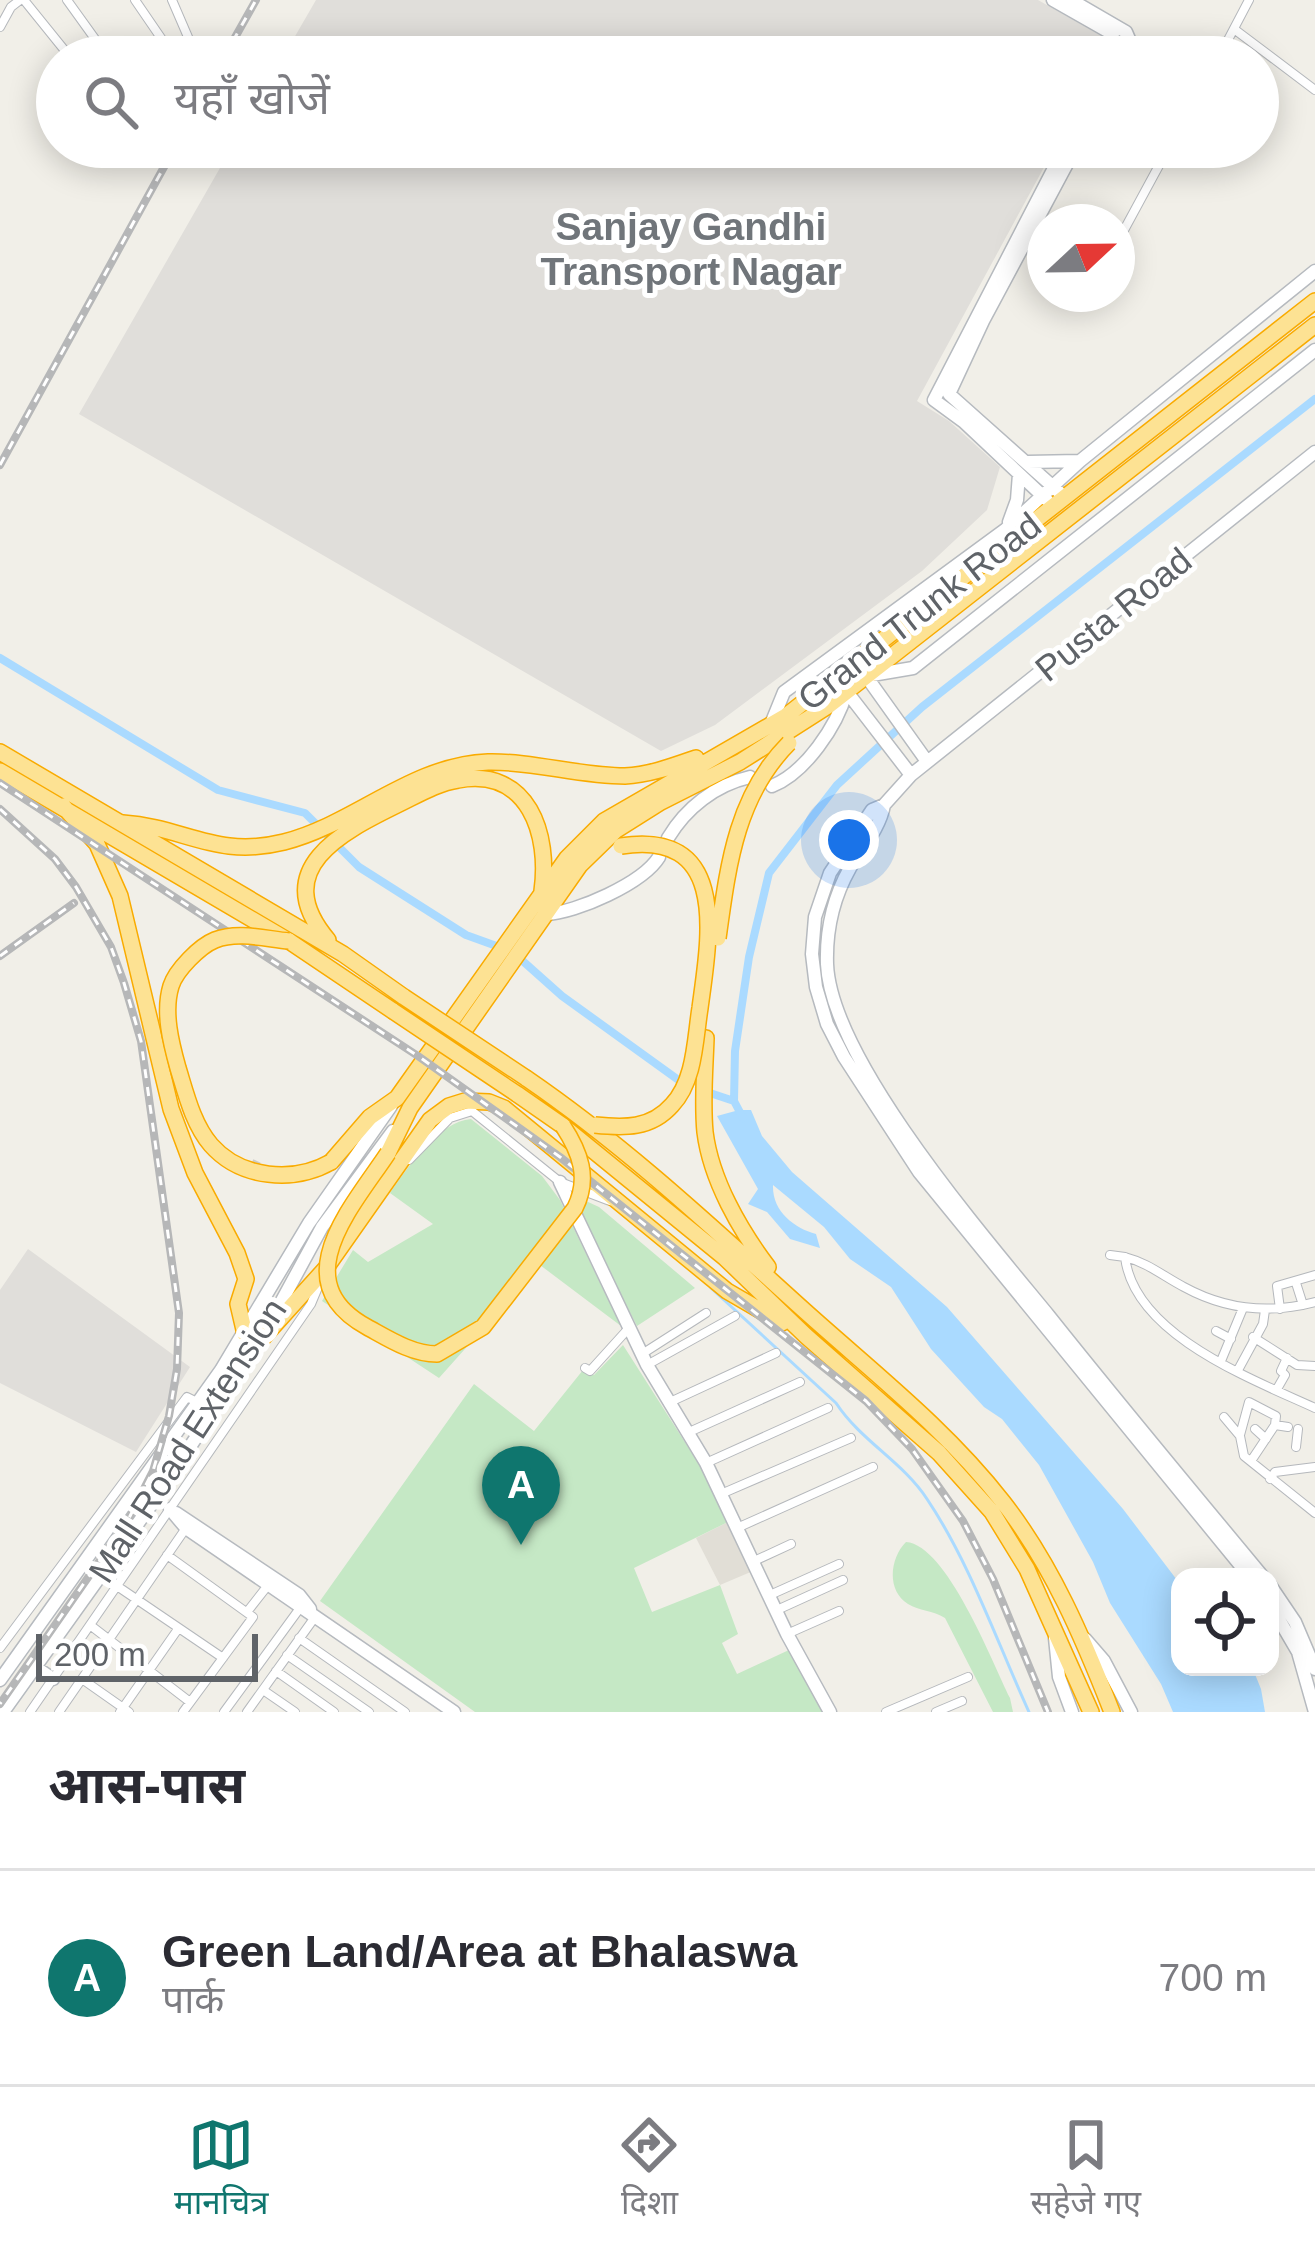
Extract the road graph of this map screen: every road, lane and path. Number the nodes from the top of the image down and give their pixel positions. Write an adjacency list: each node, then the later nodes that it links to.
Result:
1 (22, 0): 8 (street); 11 (street)
2 (67, 0): 12 (street)
3 (135, 0): 13 (street)
4 (172, 0): 14 (street)
5 (1053, 0): 15 (main road)
6 (1071, 0): 16 (main road)
7 (1249, 0): 10 (street)
8 (10, 3): 9 (street)
9 (0, 27)
10 (1234, 29): 17 (street); 18 (street)
11 (52, 36)
12 (93, 36)
13 (160, 36)
14 (188, 36)
15 (1112, 36)
16 (1128, 36)
17 (1230, 36)
18 (1243, 36)
19 (1279, 63): 20 (street)
20 (1315, 90)
21 (1055, 168): 25 (main road)
22 (1063, 168): 25 (main road)
23 (1158, 168): 24 (street)
24 (1135, 210)
25 (1019, 242): 26 (street); 33 (main road)
26 (1027, 246)
27 (1315, 271): 32 (main road)
28 (1315, 301): 34 (highway, Grand Trunk Road)
29 (1315, 325): 36 (highway, Grand Trunk Road)
30 (1315, 350): 36 (main road)
31 (1315, 452): 42 (main road, Pusta Road)
32 (1080, 461): 33 (main road); 34 (main road)
33 (1023, 468): 34 (main road); 35 (main road)
34 (1053, 496): 35 (main road); 39 (highway, Grand Trunk Road)
35 (1006, 529): 39 (main road)
36 (866, 676): 37 (highway, Grand Trunk Road); 42 (main road)
37 (847, 692): 38 (highway, Grand Trunk Road); 43 (main road); 46 (main road)
38 (816, 714): 53 (highway, Grand Trunk Road); 78 (highway, bridge)
39 (770, 724): 40 (highway, Grand Trunk Road)
40 (733, 745): 47 (highway); 55 (highway, Grand Trunk Road)
41 (0, 752): 50 (highway)
42 (926, 760): 43 (main road, Pusta Road)
43 (906, 769): 48 (main road, Pusta Road)
44 (0, 771): 49 (highway)
45 (750, 778): 51 (main road)
46 (772, 786)
47 (384, 803): 50 (highway); 55 (highway); 58 (highway)
48 (884, 805): 122 (main road); 123 (main road)
49 (63, 806): 54 (highway); 84 (highway)
50 (123, 824): 54 (highway)
51 (668, 838)
52 (658, 857): 56 (main road)
53 (588, 858): 56 (highway, Grand Trunk Road); 61 (highway, bridge)
54 (170, 862): 57 (highway); 58 (highway)
55 (542, 895): 56 (highway, Grand Trunk Road)
56 (537, 918): 60 (highway)
57 (290, 941): 59 (highway); 60 (highway, bridge)
58 (343, 954): 59 (highway)
59 (399, 1004): 61 (highway, bridge); 62 (highway, bridge)
60 (404, 1103): 62 (highway, bridge); 84 (main road, Mall Road Extension)
61 (595, 1125): 66 (highway)
62 (563, 1126): 66 (highway)
63 (387, 1181): 64 (street); 65 (highway); 69 (highway)
64 (560, 1182): 65 (street); 80 (main road)
65 (628, 1208): 82 (highway)
66 (728, 1251): 78 (highway); 82 (highway)
67 (1110, 1255): 68 (street)
68 (1125, 1257): 74 (street); 89 (street)
69 (326, 1268): 84 (highway); 114 (street)
70 (1315, 1275): 71 (street)
71 (1296, 1283): 73 (street); 75 (street)
72 (1315, 1302): 73 (street)
73 (1303, 1305): 75 (street)
74 (1243, 1308): 76 (street); 85 (street)
75 (1280, 1309): 76 (street)
76 (1265, 1310): 83 (street)
77 (706, 1312): 88 (street)
78 (809, 1315): 141 (highway)
79 (735, 1316): 88 (street)
80 (629, 1328): 88 (main road); 91 (street)
81 (1216, 1330): 85 (street)
82 (806, 1336): 160 (highway)
83 (1253, 1337): 87 (street); 92 (street)
84 (252, 1338): 95 (main road, Mall Road Extension); 113 (main road, Mall Road Extension)
85 (1231, 1339): 89 (street)
86 (776, 1353): 96 (street)
87 (1287, 1358): 90 (street); 94 (street)
88 (644, 1360): 96 (main road)
89 (1221, 1361): 92 (street)
90 (1315, 1366)
91 (585, 1368)
92 (1238, 1370): 94 (street)
93 (800, 1382): 102 (street)
94 (1276, 1389): 98 (street)
95 (192, 1400): 131 (street); 137 (main road, Mall Road Extension)
96 (668, 1403): 102 (main road)
97 (828, 1408): 108 (street)
98 (1315, 1408)
99 (1224, 1418): 103 (street)
100 (1275, 1425): 103 (street); 105 (street); 106 (street)
101 (1255, 1429): 105 (street)
102 (687, 1433): 108 (main road)
103 (1240, 1436): 107 (street)
104 (850, 1438): 112 (street)
105 (1266, 1439): 107 (street)
106 (1296, 1447)
107 (1247, 1459): 111 (street)
108 (706, 1463): 112 (main road)
109 (873, 1467): 117 (street)
110 (1315, 1467): 111 (street)
111 (1270, 1479): 115 (street)
112 (721, 1494): 117 (main road)
113 (156, 1498): 114 (main road); 147 (main road, Mall Road Extension)
114 (170, 1509): 116 (main road); 125 (main road); 126 (street)
115 (1315, 1513)
116 (186, 1528): 119 (street); 125 (main road)
117 (736, 1528): 120 (main road)
118 (791, 1544): 120 (street)
119 (167, 1555): 128 (street); 134 (street)
120 (752, 1562): 127 (main road)
121 (839, 1564): 127 (street)
122 (1243, 1568)
123 (1256, 1568)
124 (843, 1580): 132 (street)
125 (271, 1582): 130 (main road); 134 (street); 135 (main road)
126 (117, 1586): 128 (street); 138 (street)
127 (769, 1595): 132 (main road)
128 (136, 1598): 139 (street); 143 (street)
129 (1279, 1598): 149 (main road)
130 (301, 1606): 135 (main road); 165 (street)
131 (26, 1611): 137 (street); 144 (street)
132 (776, 1611): 140 (main road)
133 (839, 1611): 140 (street)
134 (247, 1612): 146 (street)
135 (315, 1615): 142 (street); 170 (main road)
136 (1279, 1619): 176 (main road)
137 (41, 1621): 154 (main road, Mall Road Extension)
138 (90, 1625): 143 (street); 152 (street)
139 (178, 1629): 146 (street); 148 (street)
140 (787, 1634): 171 (main road)
141 (1081, 1634): 174 (highway); 175 (main road)
142 (298, 1638): 145 (street); 169 (street)
143 (109, 1640): 148 (street); 153 (street)
144 (0, 1648)
145 (287, 1655): 150 (street); 168 (street)
146 (223, 1658): 157 (street)
147 (35, 1666): 152 (main road); 162 (main road, Mall Road Extension)
148 (149, 1670): 157 (street); 161 (street)
149 (1315, 1670)
150 (276, 1671): 155 (street); 167 (street)
151 (968, 1677): 172 (street)
152 (53, 1679): 158 (street)
153 (82, 1679): 161 (street); 163 (street)
154 (0, 1680)
155 (263, 1690): 159 (street); 166 (street)
156 (962, 1701): 173 (street)
157 (190, 1702): 164 (street)
158 (36, 1710)
159 (253, 1710)
160 (1084, 1710)
161 (124, 1711)
162 (3, 1712)
163 (59, 1712)
164 (183, 1712)
165 (224, 1712)
166 (296, 1712)
167 (334, 1712)
168 (369, 1712)
169 (405, 1712)
170 (454, 1712)
171 (830, 1712)
172 (886, 1712)
173 (936, 1712)
174 (1112, 1712)
175 (1131, 1712)
176 (1315, 1712)

